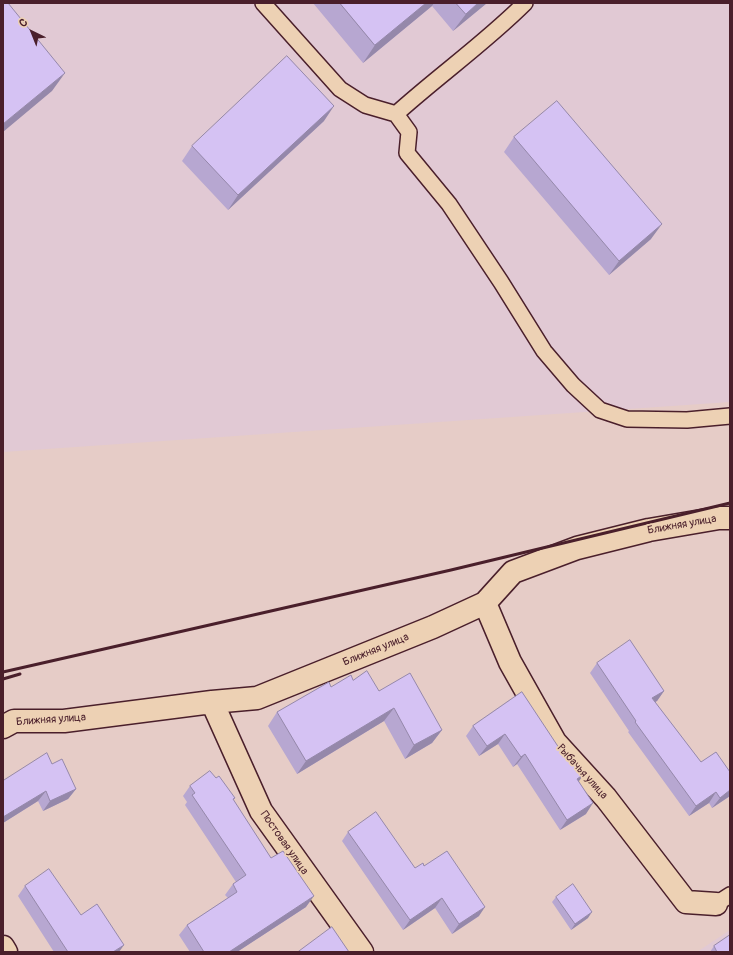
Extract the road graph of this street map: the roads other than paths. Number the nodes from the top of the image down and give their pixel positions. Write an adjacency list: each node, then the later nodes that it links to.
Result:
1 (263, 3): 3 (lane)
2 (525, 3): 3 (lane)
3 (396, 114): 4 (lane)
4 (730, 416)
5 (730, 518): 6 (street, Ближняя улица)
6 (485, 603): 7 (street, Ближняя улица); 9 (street, Рыбачья улица)
7 (212, 702): 8 (street, Ближняя улица); 12 (street, Постовая улица)
8 (3, 727)
9 (723, 900)
10 (3, 947): 11 (street)
11 (6, 952)
12 (362, 952)

